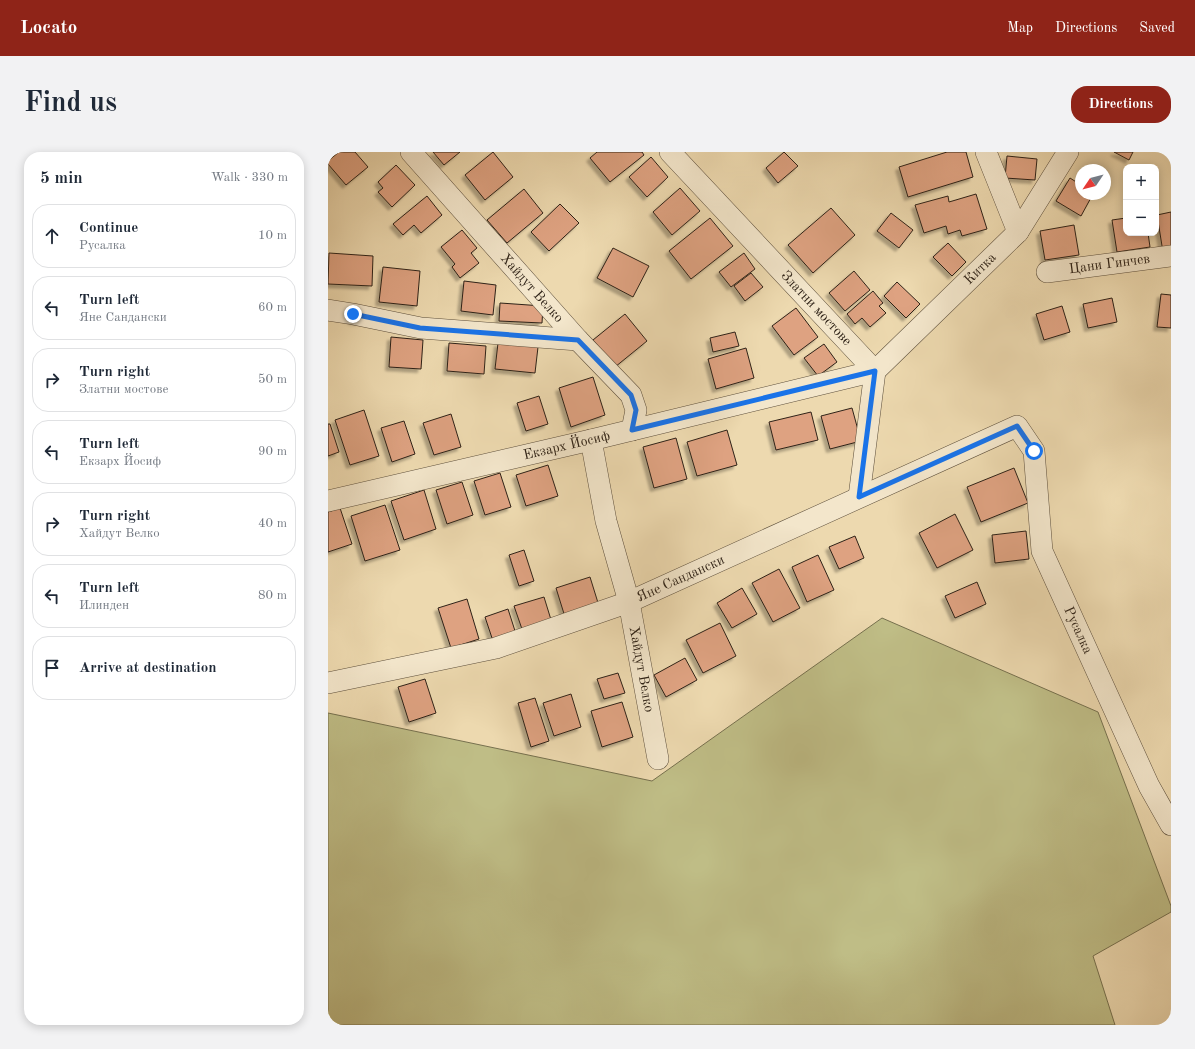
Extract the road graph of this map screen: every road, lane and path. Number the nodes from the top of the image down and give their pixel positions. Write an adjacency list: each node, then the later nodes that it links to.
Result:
1 (411, 152): 9 (street, Хайдут Велко)
2 (670, 152): 10 (street, Златни мостове)
3 (986, 152): 5 (street)
4 (1068, 152): 5 (street, Китка)
5 (1018, 232): 10 (street, Китка)
6 (1171, 256): 7 (street, Цани Гинчев)
7 (1047, 272)
8 (328, 310): 9 (street)
9 (578, 340): 12 (street, Хайдут Велко)
10 (875, 371): 12 (street, Екзарх Йосиф); 14 (street)
11 (1017, 426): 14 (street, Яне Сандански); 19 (street, Русалка)
12 (632, 430): 13 (street, Екзарх Йосиф)
13 (591, 440): 15 (street, Екзарх Йосиф); 16 (street, Хайдут Велко)
14 (859, 497): 16 (street, Яне Сандански)
15 (328, 501)
16 (628, 602): 17 (street, Яне Сандански); 18 (street, Хайдут Велко)
17 (328, 683)
18 (658, 759)
19 (1171, 825)

